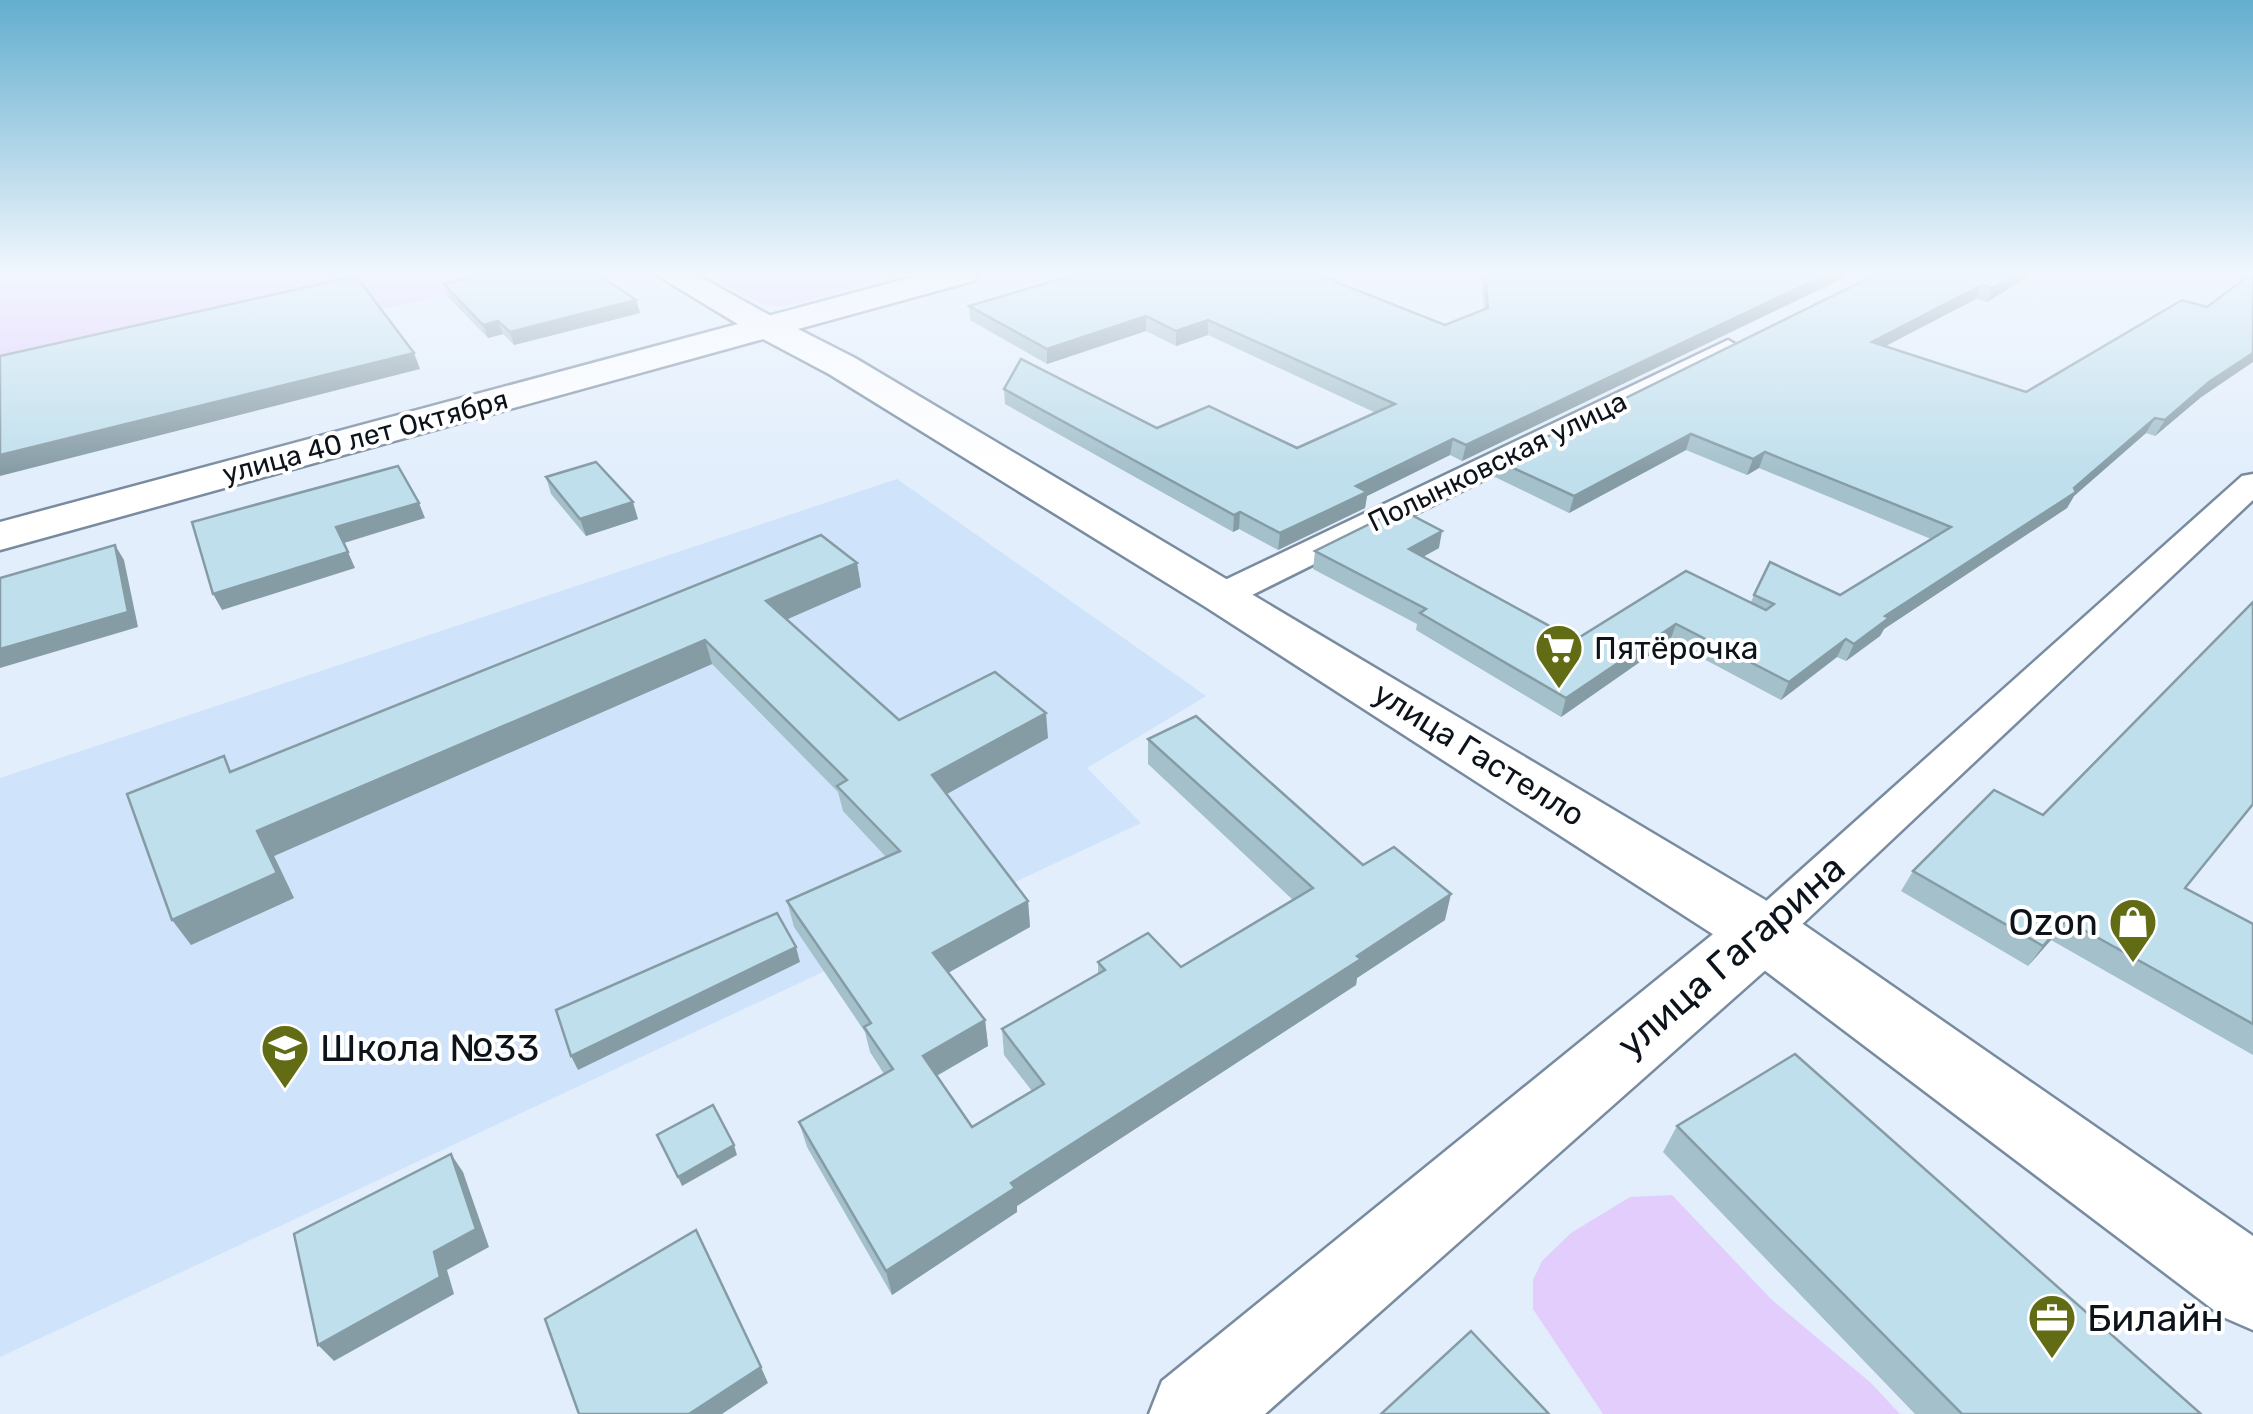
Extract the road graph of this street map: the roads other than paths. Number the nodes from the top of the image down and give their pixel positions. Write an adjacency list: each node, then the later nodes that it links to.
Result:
1 (724, 340): 5 (main road, улица 40 лет Октября)
2 (791, 340): 6 (main road, улица Гастелло)
3 (1745, 340): 6 (street, Полынковская улица)
4 (2253, 483): 7 (street, улица Гагарина)
5 (0, 536)
6 (1222, 596): 7 (main road, улица Гастелло)
7 (1763, 932): 8 (main road, улица Гастелло); 9 (main road, улица Гагарина)
8 (2253, 1287)
9 (1195, 1414)

